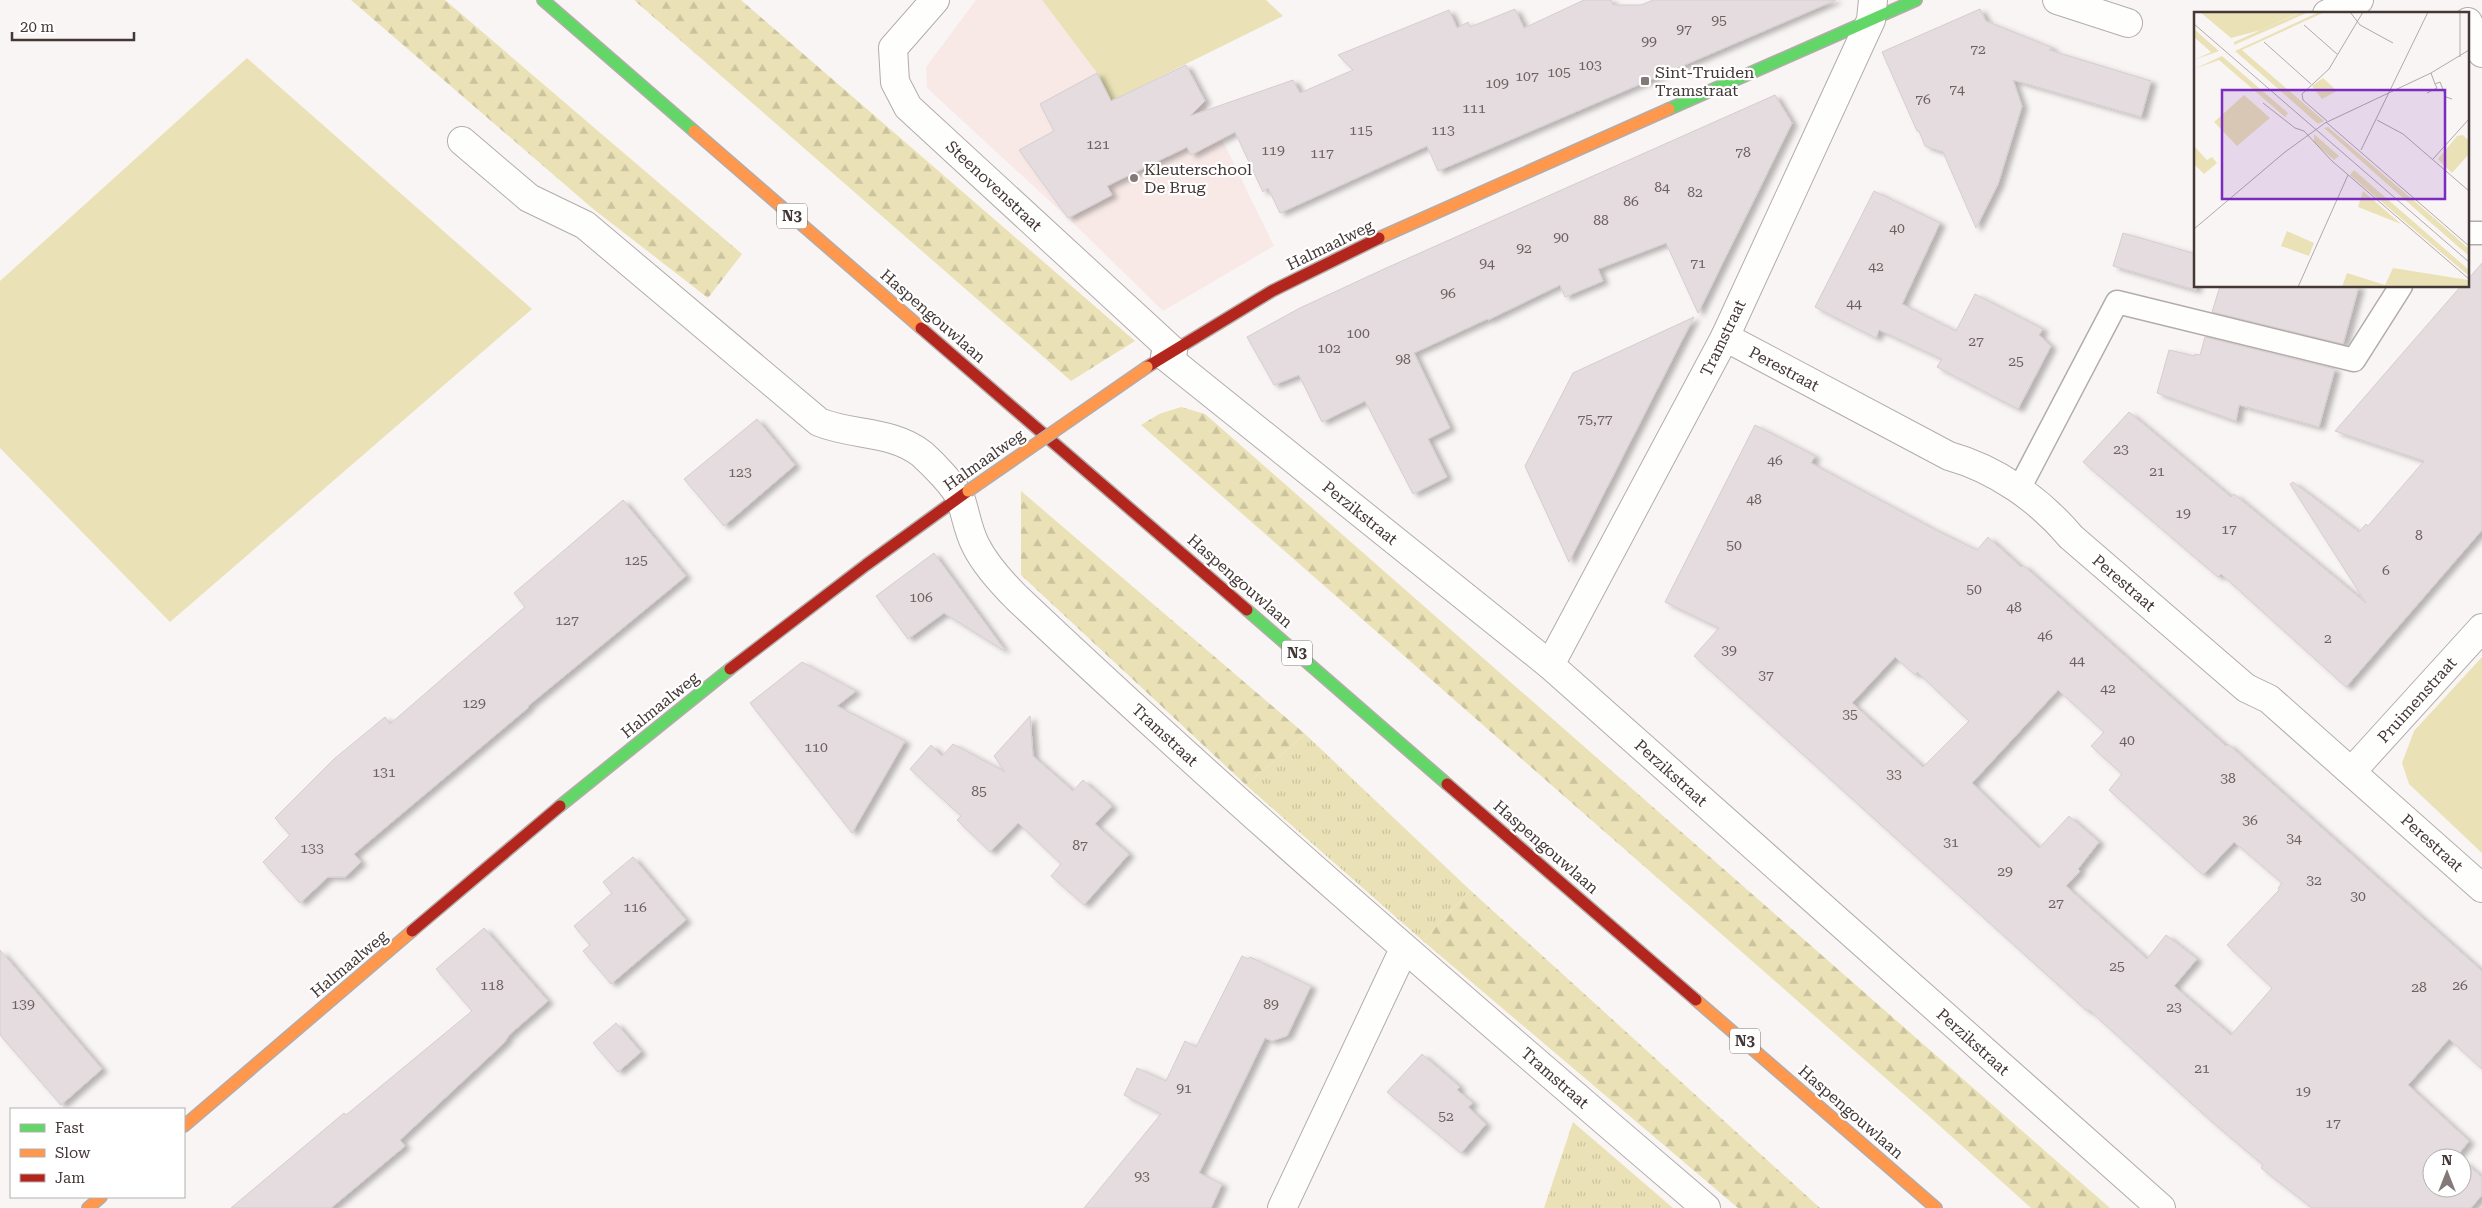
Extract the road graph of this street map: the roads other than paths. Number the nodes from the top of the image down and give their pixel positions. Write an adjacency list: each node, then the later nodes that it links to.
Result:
1 (543, 0): 29 (street, Haspengouwlaan / N3)
2 (935, 0): 16 (street, Steenovenstraat)
3 (1916, 0): 7 (street, Halmaalweg)
4 (2056, 0): 10 (street)
5 (2359, 0): 8 (street)
6 (2458, 0): 9 (street)
7 (1872, 10): 15 (street, Tramstraat); 16 (street, Halmaalweg)
8 (2332, 12)
9 (2464, 12)
10 (2128, 23)
11 (2470, 26): 12 (street)
12 (2482, 53)
13 (462, 141): 18 (street)
14 (2400, 288): 17 (lane)
15 (1725, 337): 17 (street, Perestraat); 20 (street, Tramstraat)
16 (1161, 358): 18 (street, Halmaalweg, bridge); 20 (street, Perzikstraat)
17 (2019, 489): 21 (street, Perestraat)
18 (964, 494): 23 (street, Tramstraat); 24 (street, Halmaalweg)
19 (2482, 628): 21 (street, Pruimenstraat)
20 (1550, 665): 30 (street, Perzikstraat)
21 (2352, 771): 22 (street, Perestraat)
22 (2482, 888)
23 (1404, 949): 27 (street); 28 (street, Tramstraat)
24 (185, 1125)
25 (100, 1198): 26 (street)
26 (88, 1208)
27 (1282, 1208)
28 (1706, 1208)
29 (1936, 1208)
30 (2161, 1208)

